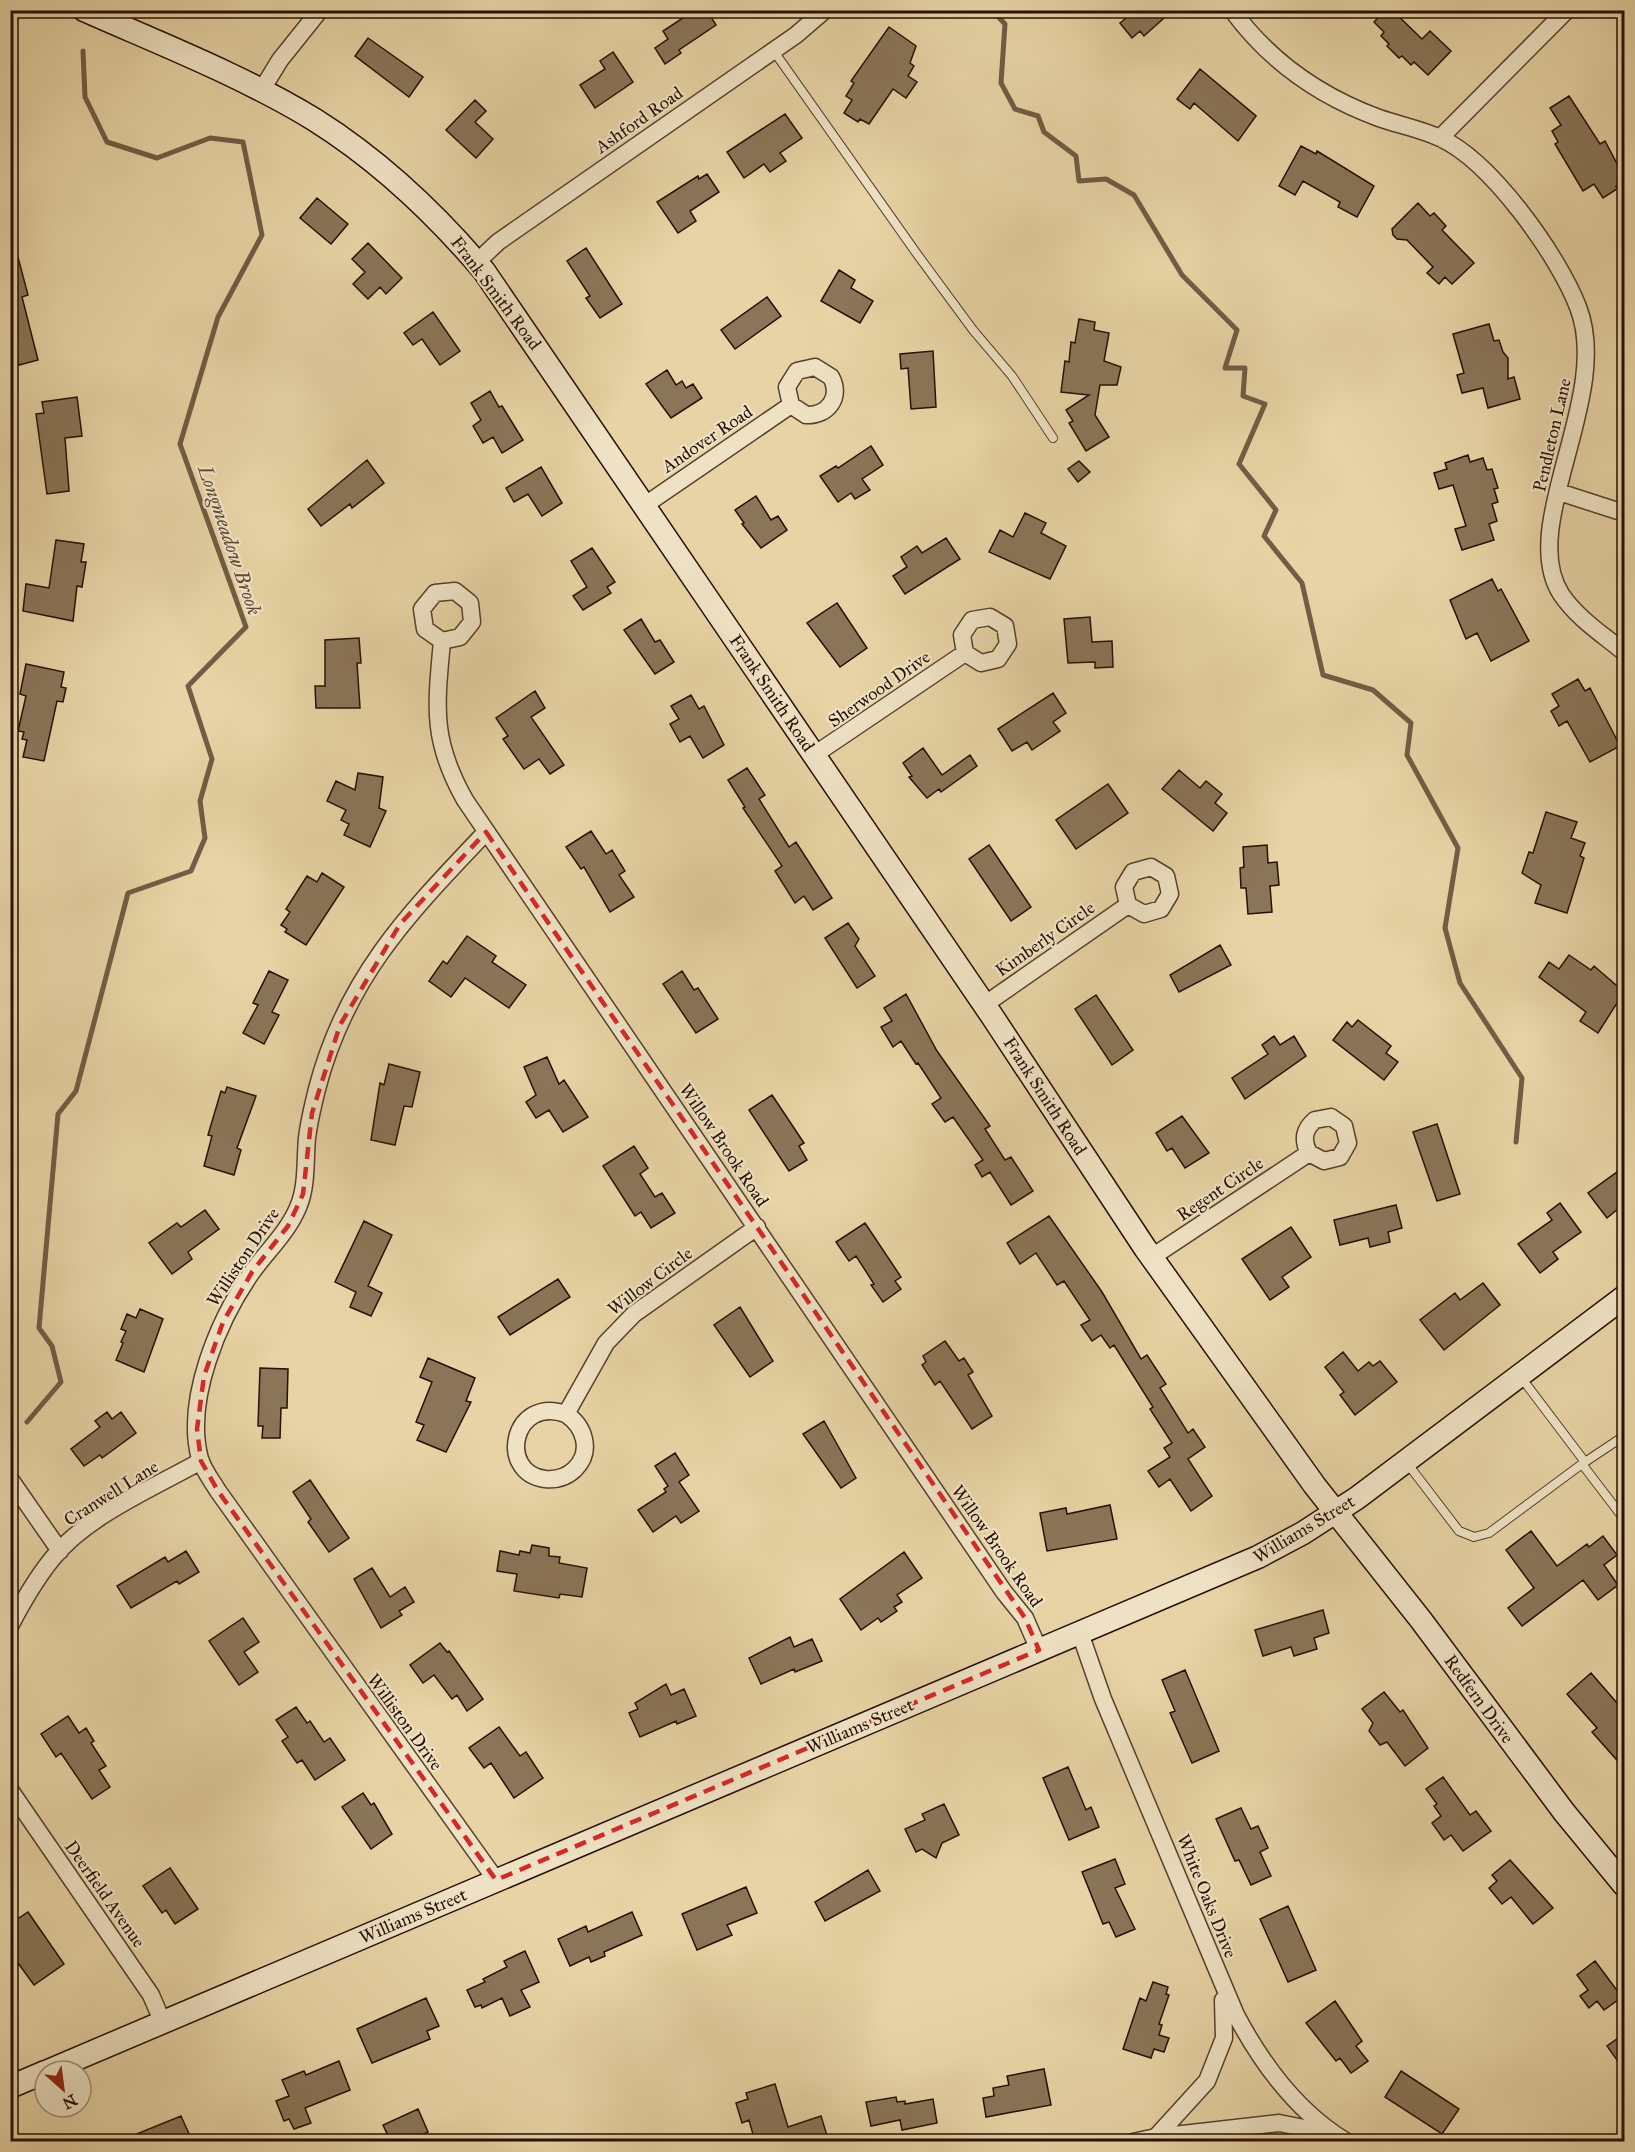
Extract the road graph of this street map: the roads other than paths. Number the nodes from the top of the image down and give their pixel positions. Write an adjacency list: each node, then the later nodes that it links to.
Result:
1 (84, 10): 7 (street, Frank Smith Road)
2 (320, 10): 7 (street)
3 (825, 10): 6 (street, Ashford Road)
4 (1232, 10): 8 (street, Pendleton Lane)
5 (1568, 10): 8 (street)
6 (773, 51): 9 (street, Ashford Road); 11 (lane)
7 (261, 91): 9 (street, Frank Smith Road)
8 (1440, 138): 12 (street, Pendleton Lane)
9 (477, 262): 13 (street, Frank Smith Road)
10 (791, 405): 13 (street, Andover Road)
11 (1053, 438)
12 (1559, 492): 14 (street); 16 (street, Pendleton Lane)
13 (645, 505): 18 (street, Frank Smith Road)
14 (1624, 513)
15 (442, 641): 19 (street, Willow Brook Road)
16 (1624, 652)
17 (965, 653): 18 (street, Sherwood Drive)
18 (814, 755): 21 (street, Frank Smith Road)
19 (486, 832): 23 (street, Willow Brook Road); 29 (street, Williston Drive)
20 (1128, 904): 21 (street, Kimberly Circle)
21 (984, 1005): 24 (street, Frank Smith Road)
22 (1309, 1153): 24 (street, Regent Circle)
23 (757, 1227): 27 (street, Willow Circle); 38 (street, Willow Brook Road)
24 (1152, 1257): 33 (street, Frank Smith Road)
25 (1624, 1297): 26 (street, Williams Street)
26 (1520, 1376): 30 (street, Williams Street); 31 (lane)
27 (566, 1414): 27 (street)
28 (1624, 1436): 31 (lane)
29 (201, 1461): 35 (street, Cranwell Lane); 40 (street, Williston Drive)
30 (1407, 1462): 31 (lane); 33 (street, Williams Street)
31 (1583, 1463): 34 (lane)
32 (10, 1479): 35 (street)
33 (1336, 1511): 37 (street, Williams Street); 41 (street, Redfern Drive)
34 (1624, 1519)
35 (60, 1551): 36 (street, Cranwell Lane)
36 (10, 1626)
37 (1080, 1633): 38 (street, Williams Street); 42 (street, White Oaks Drive)
38 (1039, 1650): 40 (street, Williams Street)
39 (10, 1790): 43 (street, Deerfield Avenue)
40 (496, 1880): 43 (street, Williams Street)
41 (1624, 1885)
42 (1221, 1984): 47 (street); 48 (street, White Oaks Drive)
43 (163, 2023): 44 (street, Williams Street)
44 (77, 2059)
45 (33, 2077): 46 (street, Williams Street)
46 (10, 2087)
47 (1156, 2137): 48 (street); 49 (street)
48 (1341, 2138)
49 (1133, 2142)

